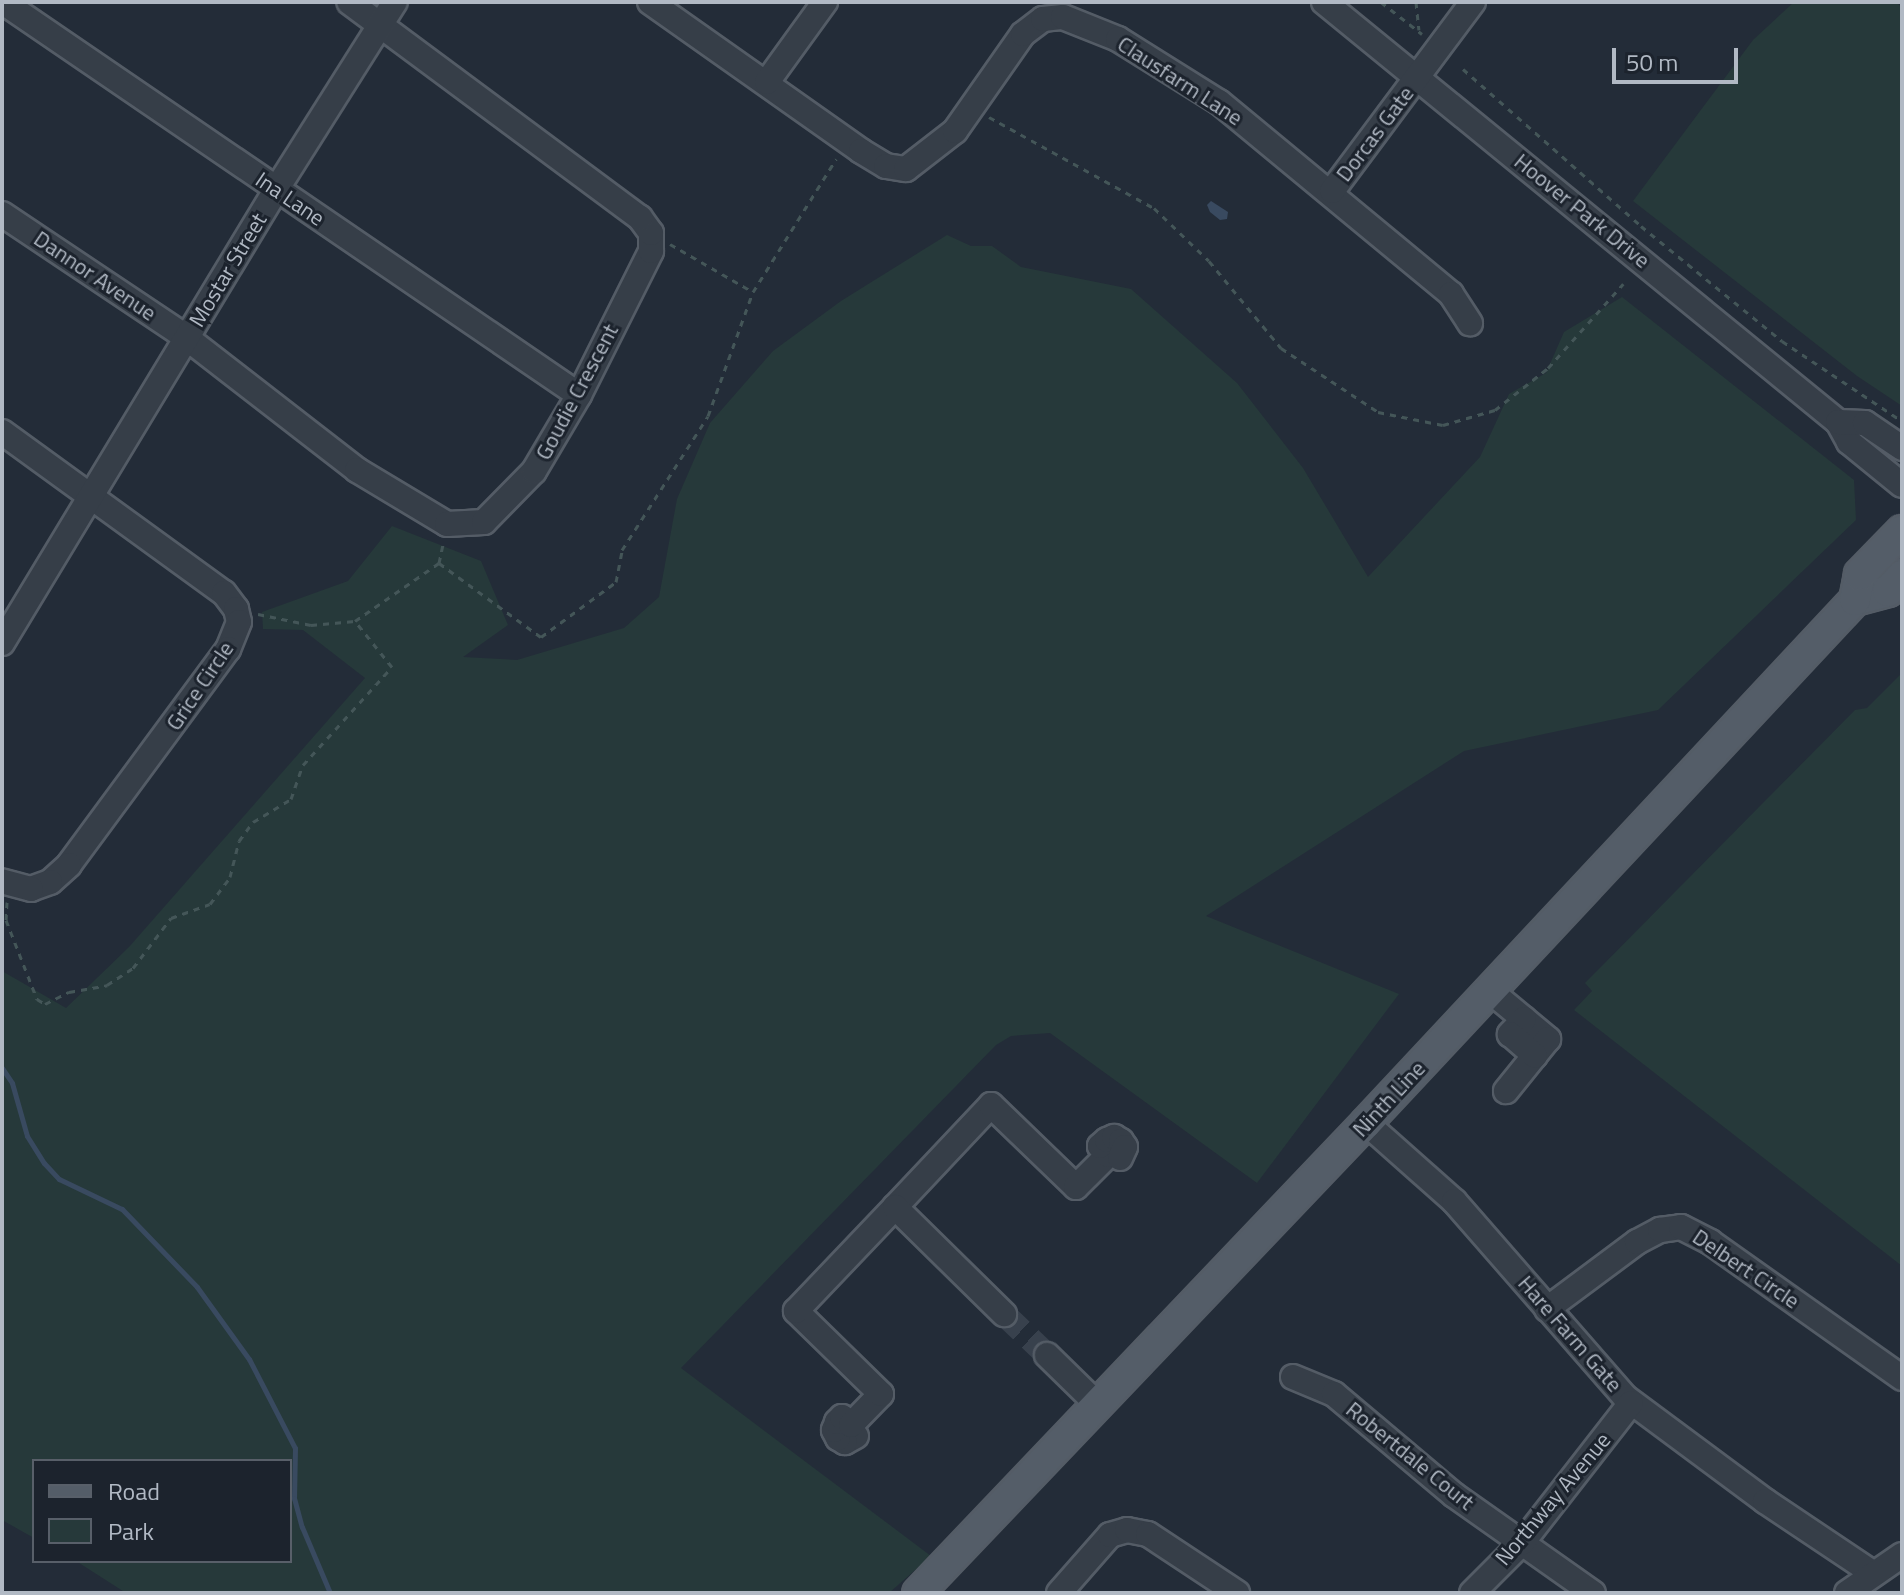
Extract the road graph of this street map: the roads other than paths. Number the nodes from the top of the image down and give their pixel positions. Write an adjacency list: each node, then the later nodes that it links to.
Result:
1 (3, 2): 11 (street, Ina Lane)
2 (349, 2): 8 (street)
3 (395, 2): 8 (street, Mostar Street)
4 (650, 2): 10 (street, Clausfarm Lane)
5 (825, 2): 10 (street)
6 (1324, 2): 9 (street, Hoover Park Drive)
7 (1473, 2): 9 (street, Dorcas Gate)
8 (381, 24): 11 (street, Mostar Street); 16 (street, Goudie Crescent)
9 (1417, 76): 12 (street, Dorcas Gate); 17 (street, Hoover Park Drive)
10 (767, 82): 12 (street, Clausfarm Lane)
11 (276, 190): 15 (street, Mostar Street); 16 (street, Ina Lane)
12 (1332, 191): 14 (street, Clausfarm Lane)
13 (2, 214): 15 (street, Dannor Avenue)
14 (1470, 323)
15 (187, 338): 16 (street, Goudie Crescent); 21 (street, Mostar Street)
16 (579, 395)
17 (1838, 422): 19 (street, Hoover Park Drive); 20 (street, Hoover Park Drive)
18 (2, 432): 21 (street)
19 (1902, 448)
20 (1902, 485)
21 (89, 498): 25 (street); 26 (street, Grice Circle)
22 (1902, 531): 24 (main road, Ninth Line)
23 (1902, 576): 24 (main road, Ninth Line)
24 (1855, 600): 27 (main road, Ninth Line)
25 (2, 643)
26 (5, 882)
27 (1489, 990): 28 (street); 29 (main road, Ninth Line)
28 (1506, 1091)
29 (1366, 1123): 32 (street, Hare Farm Gate); 38 (main road, Ninth Line)
30 (1113, 1157): 31 (street)
31 (895, 1207): 33 (street); 39 (street)
32 (1547, 1309): 36 (street, Delbert Circle); 37 (street, Hare Farm Gate)
33 (1004, 1314)
34 (1047, 1355): 38 (street)
35 (1293, 1377): 40 (street, Robertdale Court)
36 (1902, 1378)
37 (1631, 1403): 40 (street, Northway Avenue); 42 (street, Hare Farm Gate)
38 (1098, 1405): 43 (main road, Ninth Line)
39 (854, 1430)
40 (1522, 1543): 46 (street, Northway Avenue); 47 (street, Robertdale Court)
41 (1902, 1555): 42 (street)
42 (1874, 1574): 48 (street)
43 (918, 1593)
44 (1059, 1593): 45 (street)
45 (1237, 1593)
46 (1472, 1593)
47 (1593, 1593)
48 (1847, 1593)

